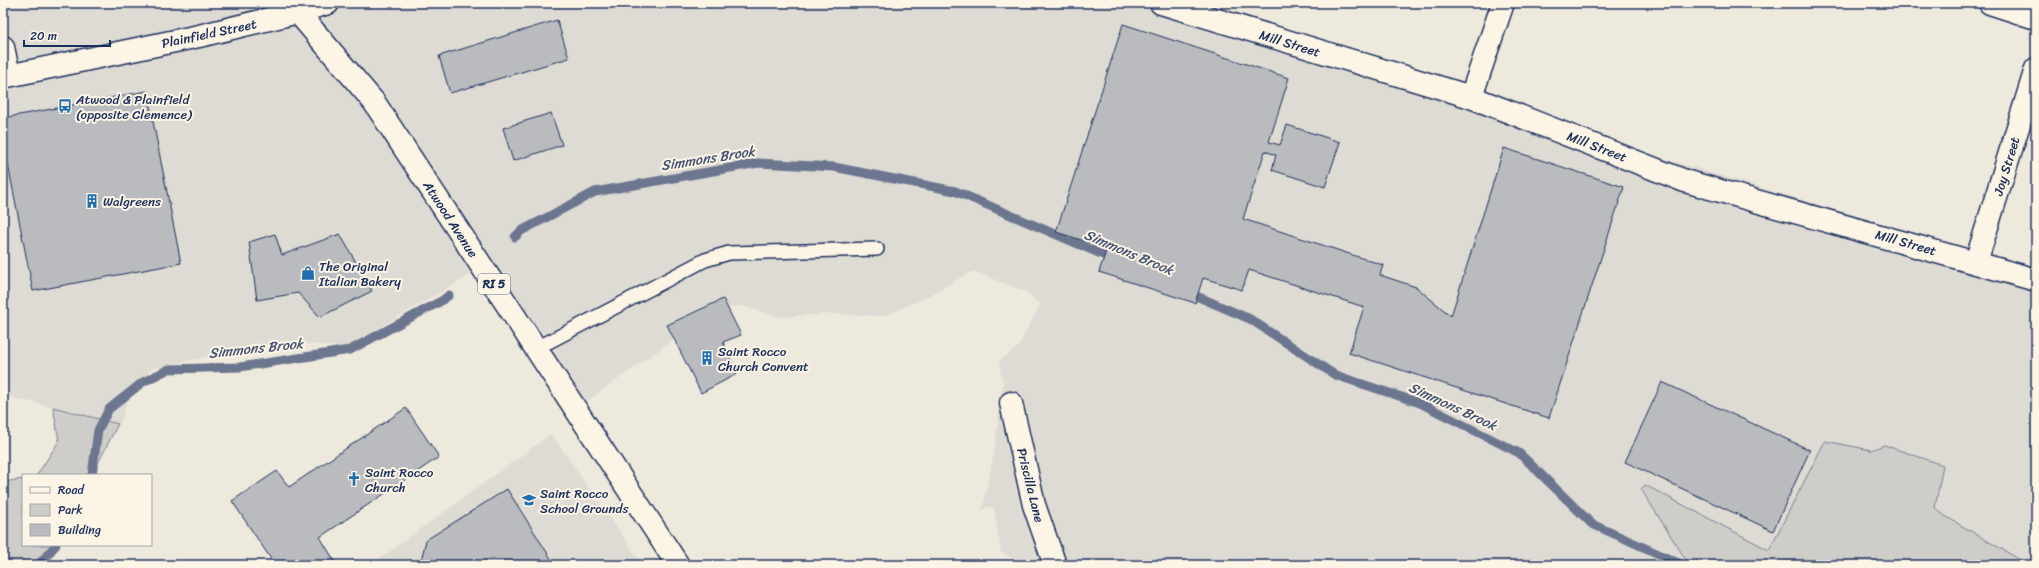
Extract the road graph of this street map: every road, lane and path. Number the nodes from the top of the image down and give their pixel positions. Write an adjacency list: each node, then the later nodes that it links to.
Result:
1 (328, 3): 5 (street, Plainfield Street)
2 (1160, 3): 10 (street, Mill Street)
3 (1503, 3): 10 (street)
4 (1990, 3): 6 (street)
5 (294, 8): 9 (street, Plainfield Street); 14 (street, Atwood Avenue / RI 5)
6 (2036, 18)
7 (3, 47): 9 (street)
8 (2036, 69): 12 (street, Joy Street)
9 (6, 76)
10 (1471, 97): 12 (street, Mill Street)
11 (877, 249): 14 (lane)
12 (1976, 262): 13 (street, Mill Street)
13 (2036, 280)
14 (537, 348): 16 (street, Atwood Avenue / RI 5)
15 (1011, 403): 17 (street, Priscilla Lane)
16 (678, 565)
17 (1055, 565)

